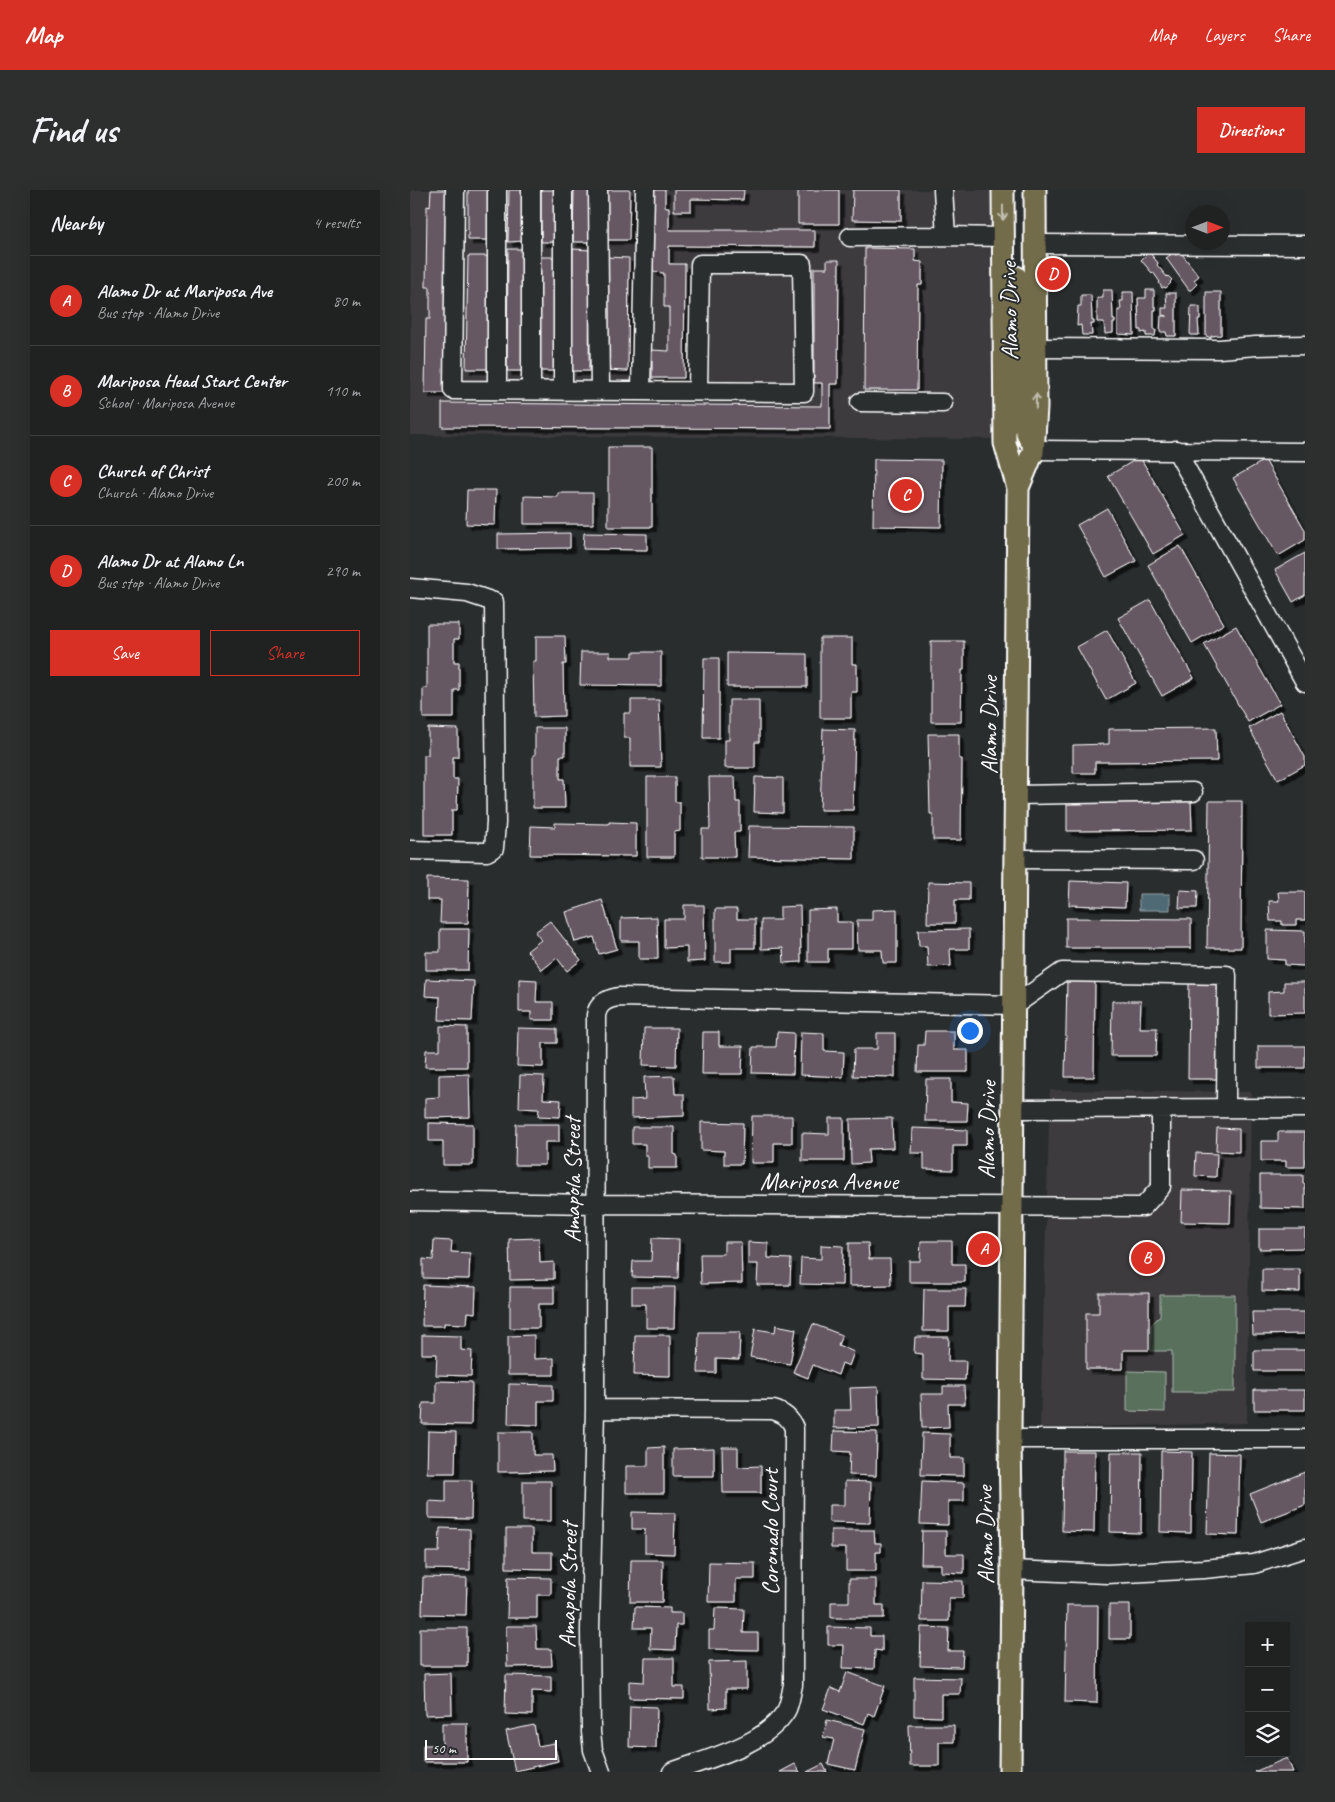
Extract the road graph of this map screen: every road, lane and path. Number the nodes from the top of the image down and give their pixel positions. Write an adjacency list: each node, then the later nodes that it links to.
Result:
1 (455, 190): 17 (street)
2 (497, 190): 17 (street)
3 (531, 190): 18 (street)
4 (563, 190): 19 (street)
5 (598, 190): 20 (street)
6 (645, 190): 21 (street)
7 (943, 190): 10 (street)
8 (1003, 190): 12 (main road, Alamo Drive, one-way to 12)
9 (1035, 190): 13 (main road, Alamo Drive)
10 (946, 236): 11 (street); 12 (street)
11 (850, 237)
12 (1004, 237): 25 (main road); 28 (main road, Alamo Drive)
13 (1034, 244): 14 (street); 16 (main road, Alamo Drive)
14 (1305, 245)
15 (1305, 345): 16 (street)
16 (1037, 348): 25 (main road, Alamo Drive, one-way to 16)
17 (497, 390): 18 (street)
18 (531, 390): 19 (street)
19 (563, 390): 20 (street)
20 (600, 390): 21 (street)
21 (641, 391): 22 (street)
22 (698, 391): 22 (street)
23 (860, 402): 24 (street)
24 (943, 404)
25 (1033, 450): 26 (street); 28 (main road, Alamo Drive)
26 (1176, 450): 27 (street); 30 (street)
27 (1305, 452)
28 (1018, 488): 32 (main road, Alamo Drive)
29 (410, 588): 33 (street)
30 (1305, 682)
31 (1193, 792): 32 (street)
32 (1016, 795): 34 (main road, Alamo Drive)
33 (410, 850)
34 (1016, 859): 35 (street); 36 (main road, Alamo Drive)
35 (1194, 860)
36 (1015, 1005): 37 (street); 39 (main road, Alamo Drive); 42 (street, Amapola Street)
37 (1226, 1108): 38 (street); 40 (street)
38 (1305, 1108)
39 (1014, 1109): 40 (street); 43 (main road, Alamo Drive)
40 (1161, 1109): 43 (street, Mariposa Avenue)
41 (410, 1201): 42 (street, Mariposa Avenue)
42 (595, 1204): 43 (street, Mariposa Avenue); 44 (street, Amapola Street)
43 (1013, 1206): 45 (main road, Alamo Drive)
44 (595, 1409): 49 (street, Amapola Street); 50 (street, Coronado Court)
45 (1010, 1439): 46 (street); 48 (main road, Alamo Drive)
46 (1305, 1439)
47 (1305, 1548): 48 (street)
48 (1012, 1570): 51 (main road, Alamo Drive)
49 (601, 1772)
50 (672, 1772)
51 (1010, 1772)

